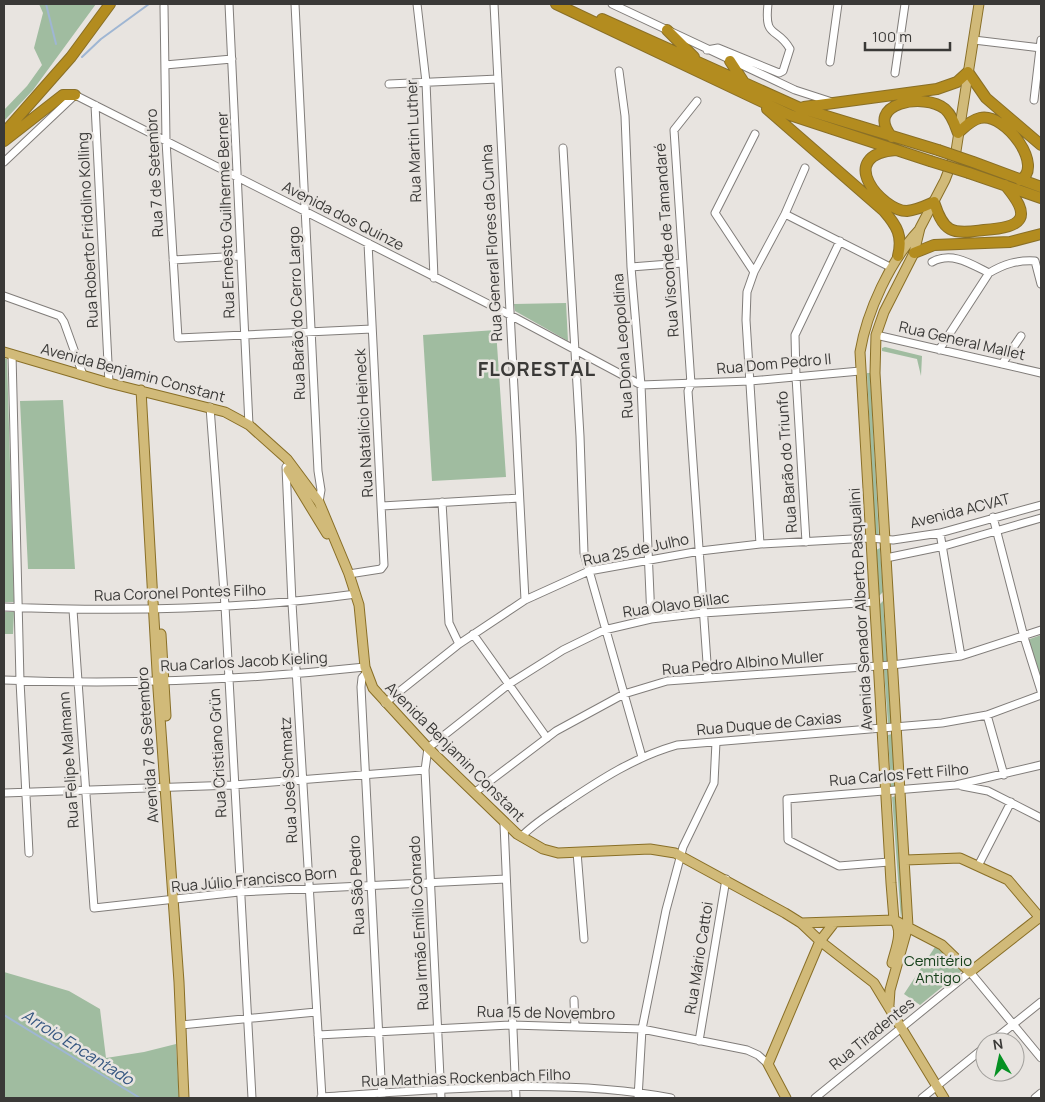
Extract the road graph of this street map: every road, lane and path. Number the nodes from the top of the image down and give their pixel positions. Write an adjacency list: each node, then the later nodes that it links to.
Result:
1 (229, 4): 21 (street, Rua Ernesto Guilherme Berner)
2 (295, 4): 57 (street, Rua Barão do Cerro Largo)
3 (417, 4): 30 (street, Rua Martin Luther)
4 (494, 4): 29 (street, Rua General Flores da Cunha)
5 (556, 4): 36 (highway)
6 (568, 4): 22 (highway)
7 (612, 4): 15 (street)
8 (768, 4): 19 (street)
9 (838, 4): 24 (street)
10 (905, 4): 28 (street)
11 (973, 4): 20 (main road, Avenida Senador Alberto Pasqualini)
12 (979, 4): 16 (main road, Avenida Senador Alberto Pasqualini)
13 (109, 5): 40 (highway)
14 (164, 6): 25 (street, Rua 7 de Setembro)
15 (667, 30): 19 (street); 22 (highway)
16 (974, 40): 18 (street); 20 (main road, Avenida Senador Alberto Pasqualini)
17 (1041, 40): 18 (street)
18 (1041, 48): 34 (street)
19 (707, 50): 23 (street)
20 (970, 53): 27 (main road, Avenida Senador Alberto Pasqualini)
21 (232, 59): 25 (street); 51 (street, Rua Ernesto Guilherme Berner)
22 (698, 61): 31 (highway)
23 (730, 61): 31 (highway); 37 (street)
24 (830, 62)
25 (165, 65): 45 (street, Rua 7 de Setembro)
26 (620, 71): 69 (street, Rua Dona Leopoldina)
27 (968, 72): 37 (highway); 41 (main road, Avenida Senador Alberto Pasqualini); 46 (highway)
28 (895, 73)
29 (498, 78): 30 (street); 78 (street, Rua General Flores da Cunha)
30 (426, 82): 32 (street); 73 (street, Rua Martin Luther)
31 (744, 82): 39 (highway)
32 (389, 84)
33 (75, 95): 38 (street, Avenida dos Quinze); 44 (highway); 49 (street)
34 (1034, 100)
35 (697, 101): 68 (street, Rua Visconde de Tamandaré)
36 (759, 102): 48 (highway); 65 (highway)
37 (838, 104): 39 (highway)
38 (95, 105): 45 (street, Avenida dos Quinze); 94 (street, Rua Roberto Fridolino Kolling)
39 (800, 108): 43 (highway)
40 (4, 133)
41 (958, 133): 43 (highway); 52 (highway); 56 (main road, Avenida Senador Alberto Pasqualini)
42 (755, 134): 71 (street)
43 (892, 137): 52 (highway, bridge)
44 (4, 141)
45 (166, 141): 51 (street, Avenida dos Quinze); 66 (street, Rua 7 de Setembro)
46 (1041, 145)
47 (563, 148): 84 (street)
48 (898, 150): 53 (highway, bridge); 56 (highway)
49 (4, 162)
50 (805, 168): 58 (street)
51 (239, 178): 57 (street, Avenida dos Quinze); 64 (street, Rua Ernesto Guilherme Berner)
52 (1020, 180): 54 (highway)
53 (1005, 185): 55 (highway); 56 (highway)
54 (1041, 187)
55 (1041, 198)
56 (934, 202): 59 (main road, Avenida Senador Alberto Pasqualini)
57 (307, 212): 62 (street, Avenida dos Quinze); 80 (street, Rua Barão do Cerro Largo)
58 (785, 214): 61 (street); 71 (street)
59 (920, 228): 63 (main road, Avenida Senador Alberto Pasqualini); 65 (main road, Avenida Senador Alberto Pasqualini)
60 (1041, 234): 63 (highway)
61 (840, 241): 70 (street); 92 (street, Rua Barão do Triunfo)
62 (368, 243): 73 (street, Avenida dos Quinze); 79 (street, Rua Natalício Heineck)
63 (914, 253): 75 (main road, Avenida Senador Alberto Pasqualini)
64 (240, 256): 66 (street); 81 (street, Rua Ernesto Guilherme Berner)
65 (898, 256): 70 (main road, Avenida Senador Alberto Pasqualini)
66 (173, 260): 81 (street, Rua 7 de Setembro)
67 (932, 262): 72 (street)
68 (682, 263): 69 (street); 95 (street, Rua Visconde de Tamandaré)
69 (631, 267): 96 (street, Rua Dona Leopoldina)
70 (892, 268): 75 (main road); 77 (main road, Avenida Senador Alberto Pasqualini)
71 (754, 272): 93 (street)
72 (989, 273): 74 (street); 85 (street)
73 (434, 278): 78 (street, Avenida dos Quinze)
74 (1041, 284)
75 (896, 288): 82 (main road, Avenida Senador Alberto Pasqualini)
76 (4, 296): 91 (street)
77 (874, 304): 82 (main road); 89 (main road, Avenida Senador Alberto Pasqualini)
78 (510, 315): 84 (street, Avenida dos Quinze); 101 (street, Rua General Flores da Cunha)
79 (372, 329): 80 (street); 105 (street, Rua Natalício Heineck)
80 (311, 331): 81 (street); 102 (street, Rua Barão do Cerro Largo)
81 (245, 335): 99 (street, Rua Ernesto Guilherme Berner)
82 (876, 336): 85 (street, Rua General Mallet); 87 (main road, Avenida Senador Alberto Pasqualini)
83 (1021, 336): 88 (street)
84 (573, 350): 96 (street, Avenida dos Quinze); 118 (street)
85 (939, 350): 88 (street, Rua General Mallet)
86 (8, 353): 91 (main road, Avenida Benjamin Constant); 127 (street)
87 (875, 354): 89 (main road); 111 (main road, Avenida Senador Alberto Pasqualini)
88 (1002, 364): 90 (street, Rua General Mallet)
89 (860, 371): 92 (street, Rua Dom Pedro II); 110 (main road, Avenida Senador Alberto Pasqualini)
90 (1041, 373)
91 (83, 375): 94 (main road, Avenida Benjamin Constant)
92 (796, 377): 93 (street, Rua Dom Pedro II); 112 (street, Rua Barão do Triunfo)
93 (750, 381): 95 (street, Rua Dom Pedro II); 113 (street)
94 (109, 383): 97 (main road, Avenida Benjamin Constant)
95 (690, 384): 96 (street, Avenida dos Quinze); 115 (street, Rua Visconde de Tamandaré)
96 (642, 385): 117 (street, Rua Dona Leopoldina)
97 (144, 391): 98 (main road, Avenida Benjamin Constant); 128 (main road, Avenida 7 de Setembro)
98 (210, 407): 99 (main road, Avenida Benjamin Constant); 125 (street, Rua Cristiano Grün)
99 (249, 425): 100 (main road, Avenida Benjamin Constant)
100 (286, 463): 102 (main road, Avenida Benjamin Constant); 124 (street, Rua José Schmatz)
101 (520, 498): 103 (street); 122 (street, Rua General Flores da Cunha)
102 (313, 501): 119 (main road, Avenida Benjamin Constant)
103 (442, 502): 105 (street); 136 (street)
104 (1041, 505): 106 (street, Avenida ACVAT)
105 (382, 506): 119 (street, Rua Natalício Heineck)
106 (993, 517): 108 (street, Avenida ACVAT); 109 (street)
107 (1041, 518): 109 (street, Avenida ACVAT)
108 (940, 533): 111 (street, Avenida ACVAT); 114 (street)
109 (996, 533): 114 (street, Avenida ACVAT); 135 (street)
110 (870, 538): 111 (street, Avenida ACVAT); 112 (street, Rua 25 de Julho); 123 (main road, Avenida Senador Alberto Pasqualini)
111 (885, 540): 116 (main road, Avenida Senador Alberto Pasqualini)
112 (806, 542): 113 (street, Rua 25 de Julho)
113 (760, 544): 115 (street, Rua 25 de Julho)
114 (944, 546): 116 (street, Avenida ACVAT); 137 (street)
115 (700, 551): 117 (street, Rua 25 de Julho); 130 (street, Rua Visconde de Tamandaré)
116 (886, 558): 120 (main road, Avenida Senador Alberto Pasqualini)
117 (647, 560): 118 (street, Rua 25 de Julho); 131 (street, Rua Dona Leopoldina)
118 (589, 571): 122 (street, Rua 25 de Julho); 132 (street)
119 (349, 574): 121 (main road, Avenida Benjamin Constant)
120 (888, 587): 123 (main road); 138 (main road, Avenida Senador Alberto Pasqualini)
121 (356, 594): 124 (street, Rua Coronel Pontes Filho); 140 (main road, Avenida Benjamin Constant)
122 (525, 600): 134 (street, Rua 25 de Julho)
123 (874, 602): 130 (street, Rua Olavo Billac); 139 (main road, Avenida Senador Alberto Pasqualini)
124 (292, 603): 125 (street, Rua Coronel Pontes Filho); 141 (street, Rua José Schmatz)
125 (224, 606): 128 (street, Rua Coronel Pontes Filho); 143 (street, Rua Cristiano Grün)
126 (4, 607): 127 (street, Rua Coronel Pontes Filho)
127 (18, 608): 129 (street, Rua Coronel Pontes Filho); 145 (street)
128 (156, 609): 129 (street, Rua Coronel Pontes Filho); 146 (main road, Avenida 7 de Setembro)
129 (73, 610): 147 (street, Rua Felipe Malmann)
130 (703, 612): 131 (street, Rua Olavo Billac); 142 (street, Rua Visconde de Tamandaré)
131 (651, 619): 132 (street, Rua Olavo Billac)
132 (604, 630): 148 (street, Rua Olavo Billac); 151 (street)
133 (1041, 630): 135 (street, Rua Pedro Albino Muller)
134 (473, 634): 136 (street, Rua 25 de Julho); 148 (street)
135 (1024, 637): 137 (street, Rua Pedro Albino Muller); 150 (street)
136 (459, 644): 154 (street, Rua 25 de Julho)
137 (961, 656): 138 (street, Rua Pedro Albino Muller)
138 (892, 665): 139 (street, Rua Pedro Albino Muller); 156 (main road, Avenida Senador Alberto Pasqualini)
139 (878, 666): 142 (street, Rua Pedro Albino Muller); 157 (main road, Avenida Senador Alberto Pasqualini)
140 (366, 669): 141 (street, Rua Carlos Jacob Kieling); 149 (main road, Avenida Benjamin Constant); 153 (street, Rua São Pedro)
141 (296, 674): 143 (street, Rua Carlos Jacob Kieling); 166 (street, Rua José Schmatz)
142 (708, 677): 151 (street, Rua Pedro Albino Muller)
143 (228, 679): 146 (street, Rua Carlos Jacob Kieling); 167 (street, Rua Cristiano Grün)
144 (4, 680): 145 (street, Rua Carlos Jacob Kieling)
145 (20, 681): 147 (street, Rua Carlos Jacob Kieling); 173 (street)
146 (161, 681): 147 (street, Rua Carlos Jacob Kieling); 169 (main road, Avenida 7 de Setembro)
147 (77, 682): 171 (street, Rua Felipe Malmann)
148 (509, 684): 158 (street); 160 (street, Rua Olavo Billac)
149 (374, 690): 153 (street); 154 (main road, Avenida Benjamin Constant)
150 (1041, 691)
151 (624, 694): 158 (street, Rua Pedro Albino Muller); 161 (street)
152 (1041, 695): 155 (street, Rua Duque de Caxias)
153 (361, 696): 165 (street, Rua São Pedro)
154 (385, 703): 160 (main road, Avenida Benjamin Constant)
155 (987, 715): 156 (street, Rua Duque de Caxias); 164 (street)
156 (896, 727): 157 (street, Rua Duque de Caxias); 170 (main road, Avenida Senador Alberto Pasqualini)
157 (882, 728): 159 (street, Rua Duque de Caxias); 172 (main road, Avenida Senador Alberto Pasqualini)
158 (546, 738): 175 (street, Rua Pedro Albino Muller)
159 (716, 742): 161 (street, Rua Duque de Caxias); 182 (street)
160 (428, 748): 163 (street, Rua Irmão Emílio Conrado); 175 (main road, Avenida Benjamin Constant)
161 (642, 757): 179 (street, Rua Duque de Caxias)
162 (1041, 765): 164 (street)
163 (426, 770): 165 (street); 188 (street, Rua Irmão Emílio Conrado)
164 (1004, 774): 168 (street)
165 (366, 775): 166 (street); 189 (street, Rua São Pedro)
166 (302, 781): 167 (street); 190 (street, Rua José Schmatz)
167 (234, 785): 169 (street); 191 (street, Rua Cristiano Grün)
168 (982, 786): 170 (street, Rua Carlos Fett Filho); 176 (street, Rua Carlos Fett Filho)
169 (168, 788): 171 (street); 192 (main road, Avenida 7 de Setembro)
170 (900, 790): 172 (street, Rua Carlos Fett Filho); 183 (main road, Avenida Senador Alberto Pasqualini)
171 (84, 791): 173 (street); 193 (street, Rua Felipe Malmann)
172 (885, 791): 184 (main road, Avenida Senador Alberto Pasqualini); 184 (street, Rua Carlos Fett Filho)
173 (25, 792): 174 (street); 181 (street)
174 (4, 793)
175 (474, 793): 178 (main road, Avenida Benjamin Constant)
176 (1011, 802): 177 (street, Rua Carlos Fett Filho); 185 (street)
177 (1041, 818)
178 (504, 824): 179 (main road, Avenida Benjamin Constant); 186 (street)
179 (521, 837): 180 (main road, Avenida Benjamin Constant)
180 (577, 852): 182 (main road, Avenida Benjamin Constant); 199 (street)
181 (29, 853)
182 (681, 855): 187 (main road, Avenida Benjamin Constant); 215 (street)
183 (905, 860): 185 (main road); 198 (main road, Avenida Senador Alberto Pasqualini)
184 (889, 862): 195 (main road, Avenida Senador Alberto Pasqualini)
185 (978, 866): 194 (main road)
186 (506, 879): 188 (street, Rua Júlio Francisco Born); 211 (street)
187 (726, 879): 196 (main road, Avenida Benjamin Constant); 219 (street, Rua Mário Cattoi)
188 (431, 883): 189 (street, Rua Júlio Francisco Born); 214 (street, Rua Irmão Emílio Conrado)
189 (371, 885): 190 (street, Rua Júlio Francisco Born); 216 (street, Rua São Pedro)
190 (308, 888): 191 (street, Rua Júlio Francisco Born); 207 (street, Rua José Schmatz)
191 (239, 892): 192 (street, Rua Júlio Francisco Born); 208 (street, Rua Cristiano Grün)
192 (176, 900): 193 (street, Rua Júlio Francisco Born); 209 (main road, Avenida 7 de Setembro)
193 (94, 908)
194 (1041, 918): 201 (main road, Rua Tiradentes)
195 (894, 920): 197 (main road); 198 (main road); 203 (main road, Avenida Senador Alberto Pasqualini)
196 (801, 923): 197 (main road); 200 (main road, Avenida Benjamin Constant)
197 (834, 923): 200 (main road)
198 (908, 926): 201 (main road); 203 (main road, Avenida Senador Alberto Pasqualini)
199 (584, 939)
200 (820, 941): 202 (main road, Avenida Benjamin Constant); 222 (main road)
201 (970, 972): 210 (street); 213 (street, Rua Tiradentes)
202 (875, 984): 203 (main road); 206 (main road, Avenida Benjamin Constant)
203 (890, 986): 206 (main road, Avenida Senador Alberto Pasqualini)
204 (574, 1000): 212 (street)
205 (1041, 1002): 210 (street)
206 (888, 1004): 213 (main road, Avenida Benjamin Constant)
207 (316, 1012): 208 (street); 218 (street, Rua José Schmatz)
208 (248, 1020): 209 (street); 231 (street, Rua Cristiano Grün)
209 (184, 1024): 229 (main road, Avenida 7 de Setembro); 230 (main road, Avenida 7 de Setembro)
210 (1013, 1024): 217 (street); 221 (street)
211 (512, 1025): 212 (street, Rua 15 de Novembro); 214 (street, Rua 15 de Novembro); 224 (street)
212 (575, 1027): 215 (street, Rua 15 de Novembro)
213 (902, 1027): 223 (main road, Avenida Benjamin Constant); 237 (street, Rua Tiradentes)
214 (438, 1028): 216 (street, Rua 15 de Novembro); 225 (street, Rua Irmão Emílio Conrado)
215 (642, 1029): 219 (street, Rua 15 de Novembro); 227 (street)
216 (379, 1030): 218 (street, Rua 15 de Novembro); 228 (street, Rua São Pedro)
217 (1003, 1032)
218 (318, 1035): 232 (street, Rua José Schmatz)
219 (699, 1041): 222 (street, Rua 15 de Novembro)
220 (975, 1055): 223 (street)
221 (1041, 1058)
222 (768, 1064): 236 (main road)
223 (937, 1086): 238 (street); 239 (main road, Avenida Benjamin Constant)
224 (516, 1087): 225 (street, Rua Mathias Rockenbach Filho); 227 (street, Rua Mathias Rockenbach Filho); 234 (street)
225 (441, 1090): 228 (street, Rua Mathias Rockenbach Filho); 233 (street, Rua Irmão Emílio Conrado)
226 (1041, 1093): 240 (street)
227 (638, 1095): 235 (street, Rua Mathias Rockenbach Filho)
228 (382, 1096): 232 (street, Rua Mathias Rockenbach Filho)
229 (184, 1098)
230 (189, 1098)
231 (252, 1098)
232 (322, 1098)
233 (441, 1098)
234 (516, 1098)
235 (671, 1098)
236 (786, 1098)
237 (815, 1098)
238 (922, 1098)
239 (944, 1098)
240 (1035, 1098)

